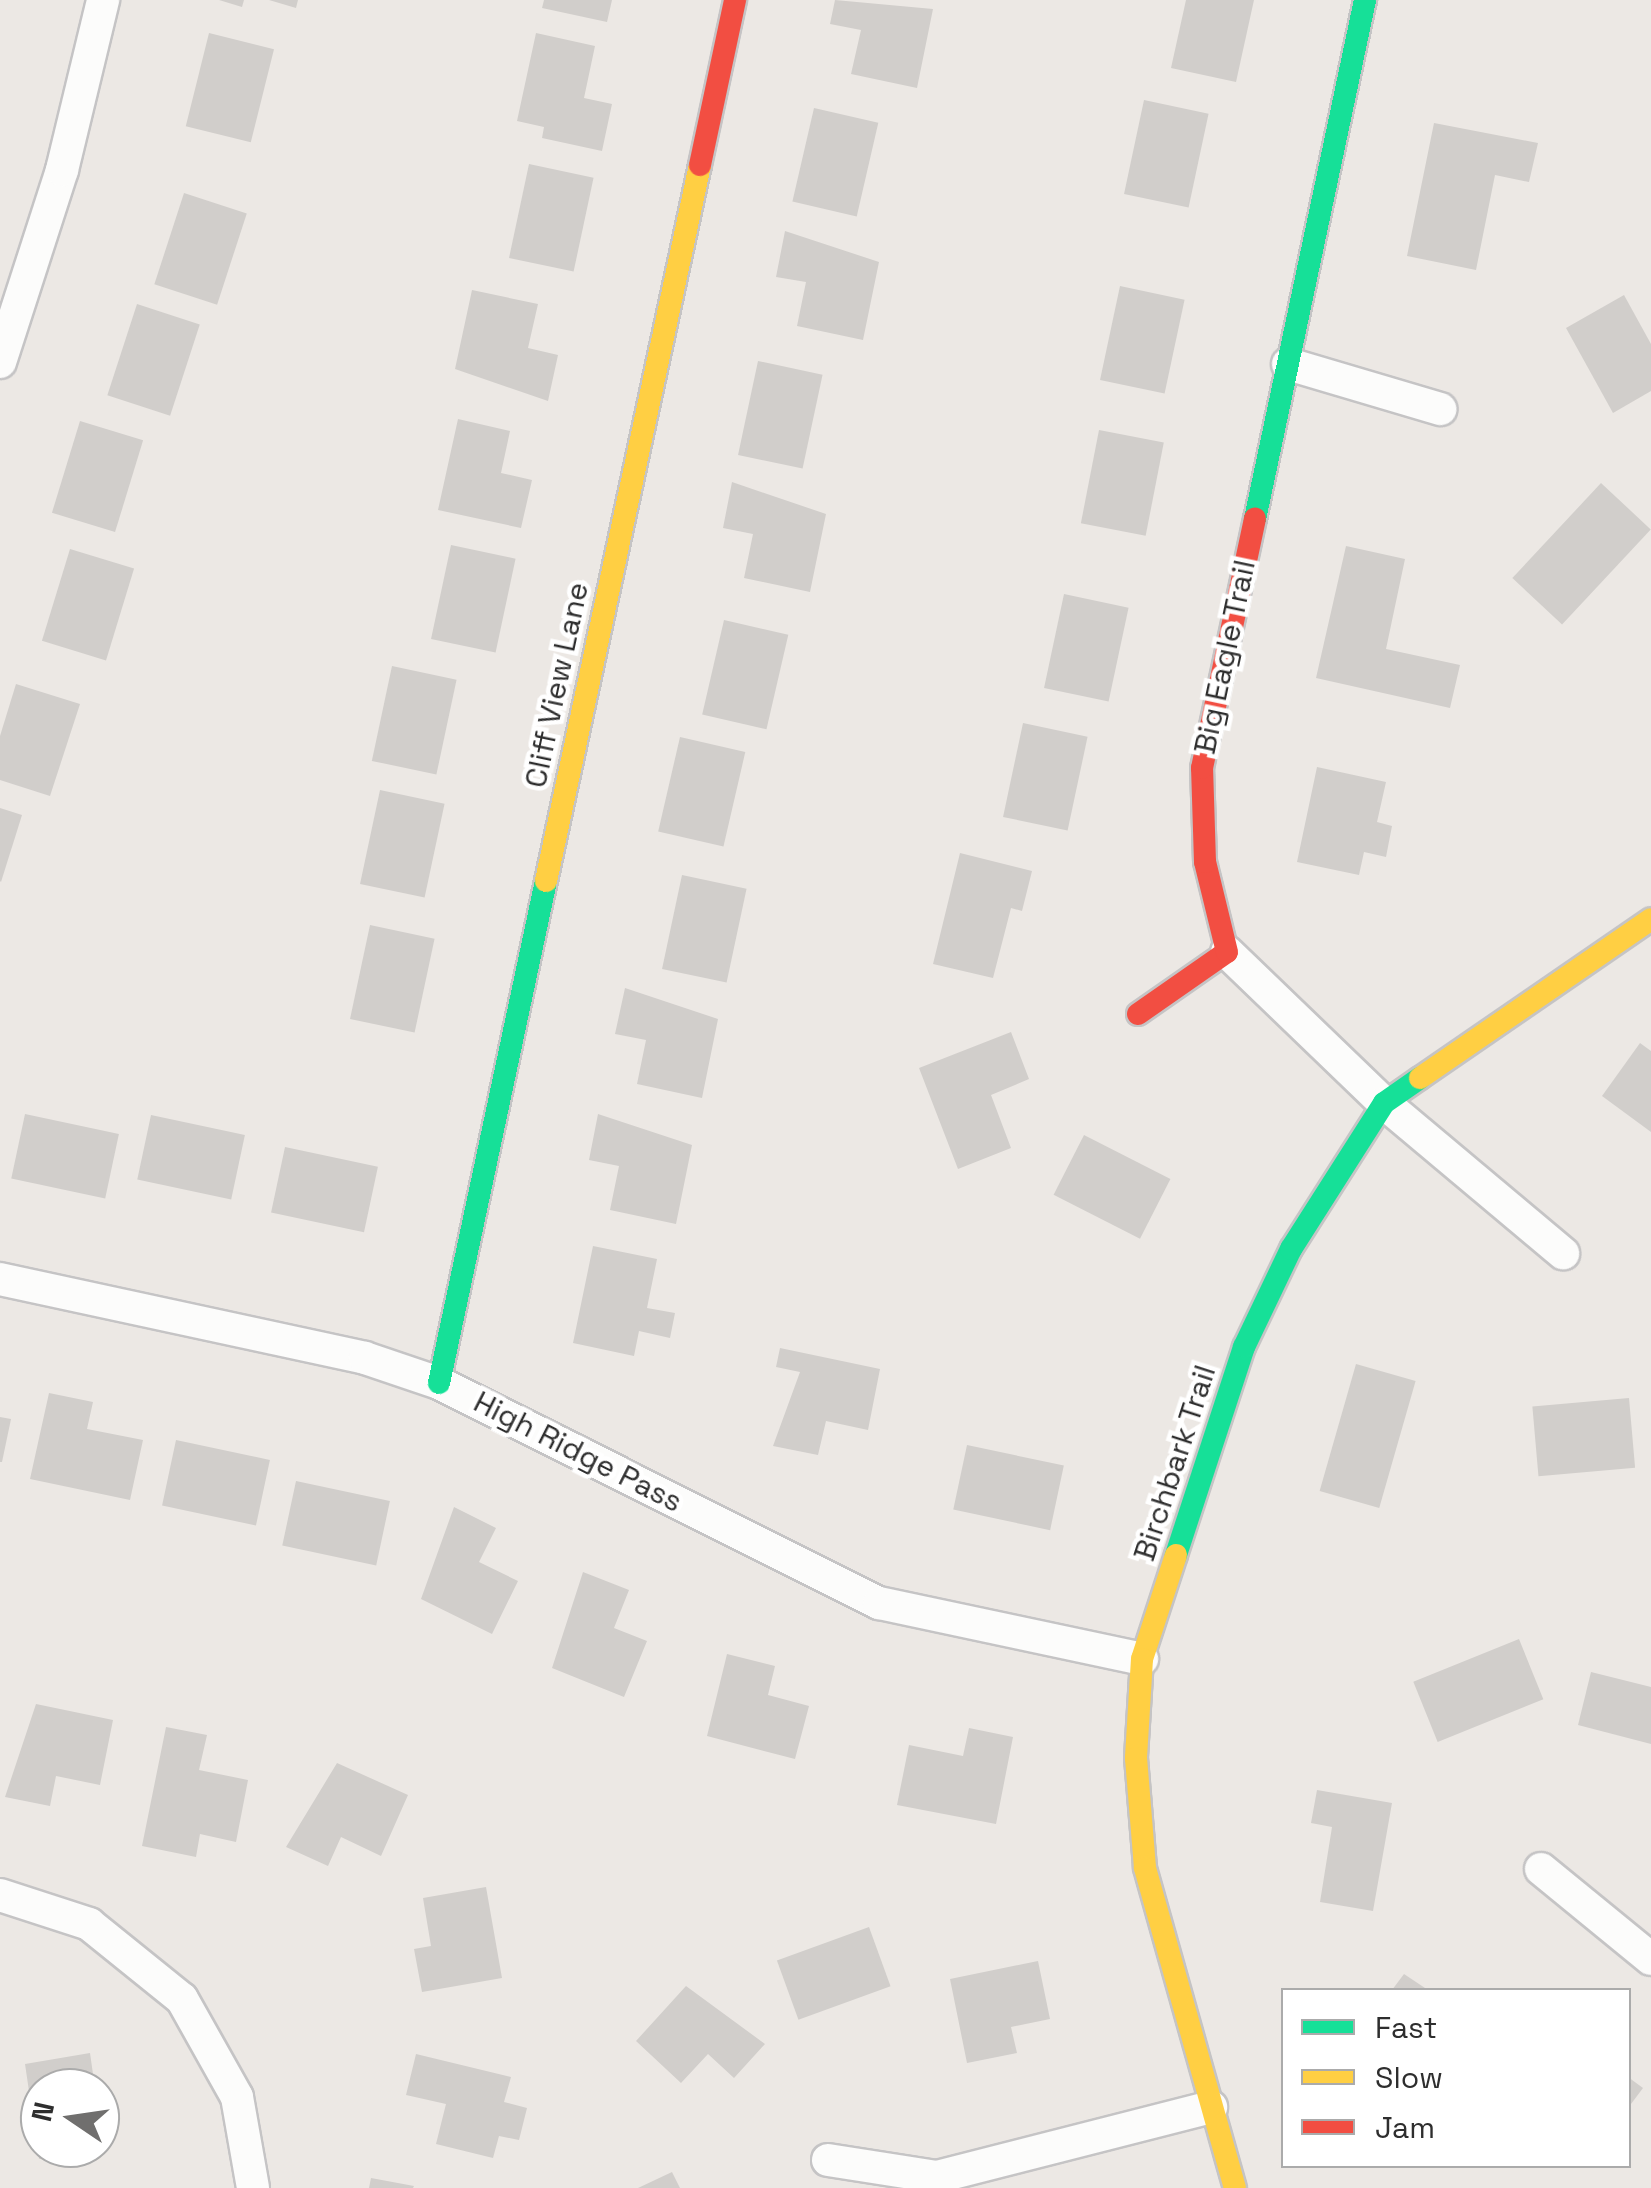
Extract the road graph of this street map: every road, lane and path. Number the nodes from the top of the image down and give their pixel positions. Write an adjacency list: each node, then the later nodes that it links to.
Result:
1 (103, 0): 4 (street)
2 (734, 0): 13 (street, Cliff View Lane)
3 (1365, 0): 5 (street, Big Eagle Trail)
4 (0, 362)
5 (1288, 364): 6 (street); 8 (street, Big Eagle Trail)
6 (1440, 409)
7 (1651, 919): 10 (street, Birchbark Trail)
8 (1227, 952): 9 (street); 10 (street)
9 (1138, 1014)
10 (1384, 1103): 11 (street); 14 (street, Birchbark Trail)
11 (1562, 1252)
12 (0, 1280): 13 (street, High Ridge Pass)
13 (439, 1383): 14 (street, High Ridge Pass)
14 (1142, 1659): 18 (street, Birchbark Trail)
15 (1540, 1869): 17 (street)
16 (0, 1895): 20 (street)
17 (1651, 1959)
18 (1212, 2107): 19 (street); 21 (street, Birchbark Trail)
19 (828, 2160)
20 (253, 2188)
21 (1236, 2188)

